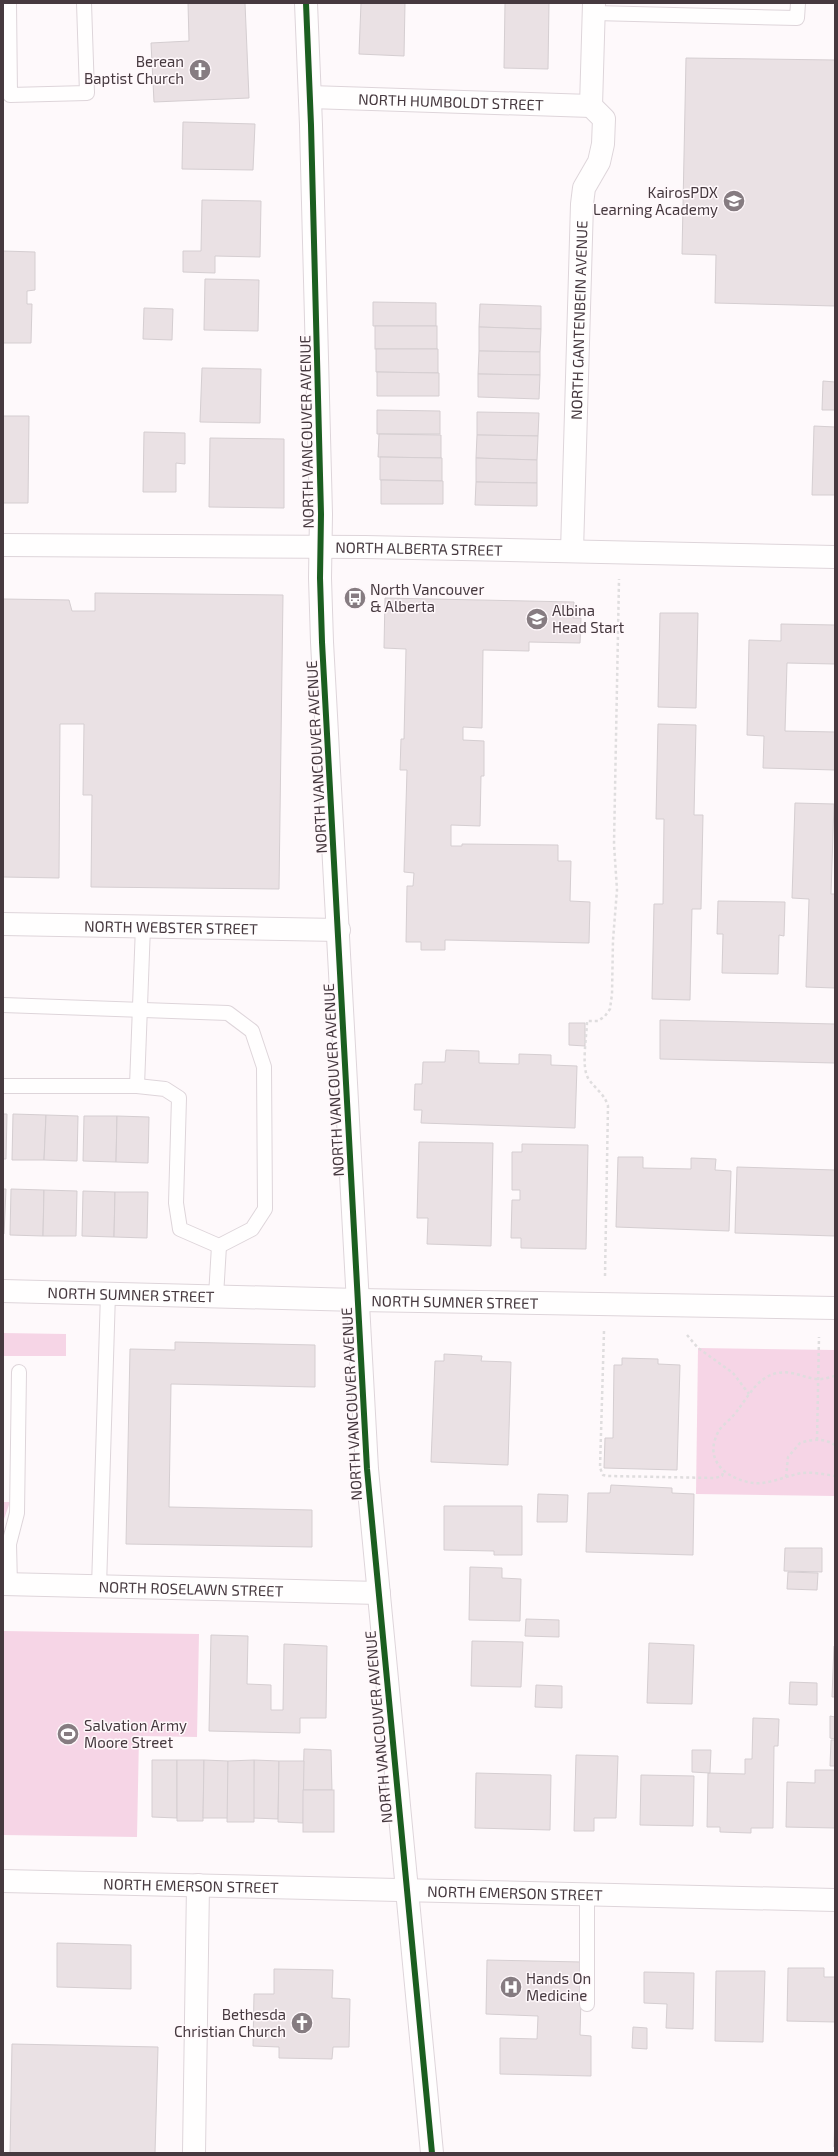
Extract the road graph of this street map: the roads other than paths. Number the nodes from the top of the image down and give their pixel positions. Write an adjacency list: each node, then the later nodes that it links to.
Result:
1 (9, 3): 2 (lane)
2 (84, 3)
3 (306, 3): 6 (street, NORTH VANCOUVER AVENUE)
4 (798, 3): 5 (lane)
5 (594, 8): 7 (street)
6 (310, 97): 7 (street, NORTH HUMBOLDT STREET); 9 (street, NORTH VANCOUVER AVENUE)
7 (591, 106): 10 (street, NORTH GANTENBEIN AVENUE)
8 (3, 545): 9 (street, NORTH ALBERTA STREET)
9 (320, 547): 10 (street, NORTH ALBERTA STREET); 14 (street, NORTH VANCOUVER AVENUE)
10 (572, 551): 11 (street, NORTH ALBERTA STREET)
11 (835, 557)
12 (3, 924): 13 (street, NORTH WEBSTER STREET)
13 (143, 926): 14 (street, NORTH WEBSTER STREET); 16 (lane)
14 (338, 930): 23 (street, NORTH VANCOUVER AVENUE)
15 (3, 1006): 16 (lane)
16 (140, 1009): 18 (lane); 19 (lane)
17 (3, 1086): 18 (lane)
18 (137, 1086): 19 (lane)
19 (219, 1246): 22 (lane)
20 (3, 1291): 21 (street, NORTH SUMNER STREET)
21 (108, 1294): 22 (street, NORTH SUMNER STREET); 27 (lane)
22 (216, 1296): 23 (street, NORTH SUMNER STREET)
23 (358, 1300): 24 (street, NORTH SUMNER STREET); 28 (street, NORTH VANCOUVER AVENUE)
24 (835, 1308)
25 (19, 1372): 26 (lane)
26 (6, 1584): 27 (street, NORTH ROSELAWN STREET)
27 (98, 1587): 28 (street, NORTH ROSELAWN STREET)
28 (379, 1593): 31 (street, NORTH VANCOUVER AVENUE)
29 (3, 1881): 30 (street, NORTH EMERSON STREET)
30 (198, 1885): 31 (street, NORTH EMERSON STREET); 35 (street)
31 (407, 1891): 32 (street, NORTH EMERSON STREET); 36 (street, NORTH VANCOUVER AVENUE)
32 (588, 1895): 33 (street, NORTH EMERSON STREET); 34 (lane)
33 (835, 1900)
34 (587, 2004)
35 (194, 2153)
36 (432, 2153)

